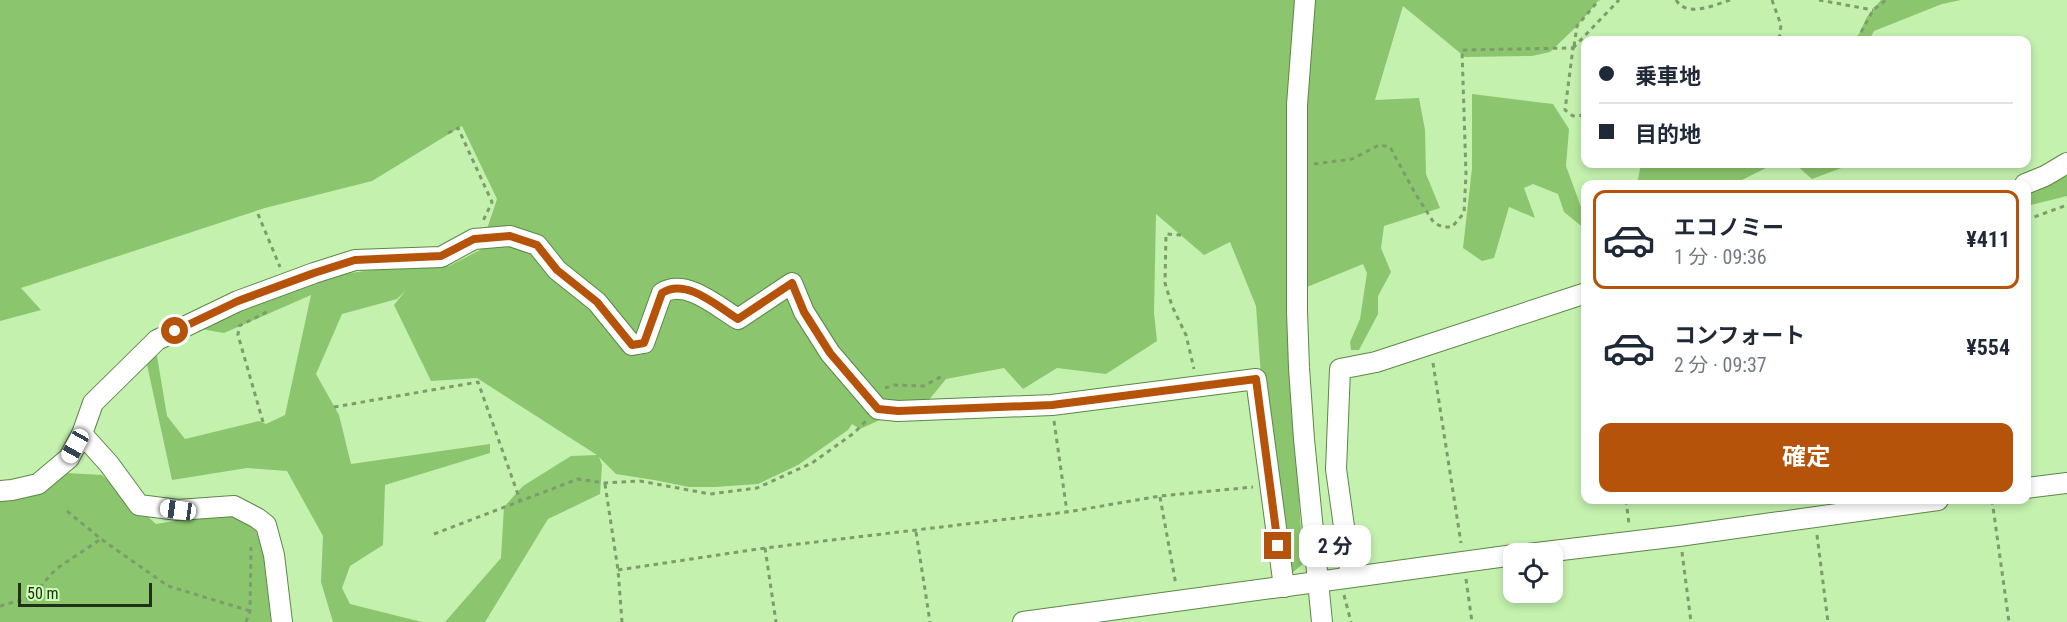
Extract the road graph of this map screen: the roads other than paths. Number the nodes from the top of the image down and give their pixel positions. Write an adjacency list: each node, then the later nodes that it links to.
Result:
1 (1305, 0): 13 (street)
2 (2067, 163): 3 (street)
3 (2031, 182)
4 (1581, 295): 12 (street)
5 (82, 434): 8 (street); 14 (street); 15 (street)
6 (2067, 483): 7 (street)
7 (2031, 487)
8 (0, 491)
9 (1909, 504): 10 (street)
10 (1563, 550)
11 (1503, 557): 12 (street)
12 (1346, 578): 13 (street)
13 (1318, 582): 14 (street); 17 (street)
14 (1284, 587): 16 (street)
15 (282, 622)
16 (1023, 622)
17 (1322, 622)

